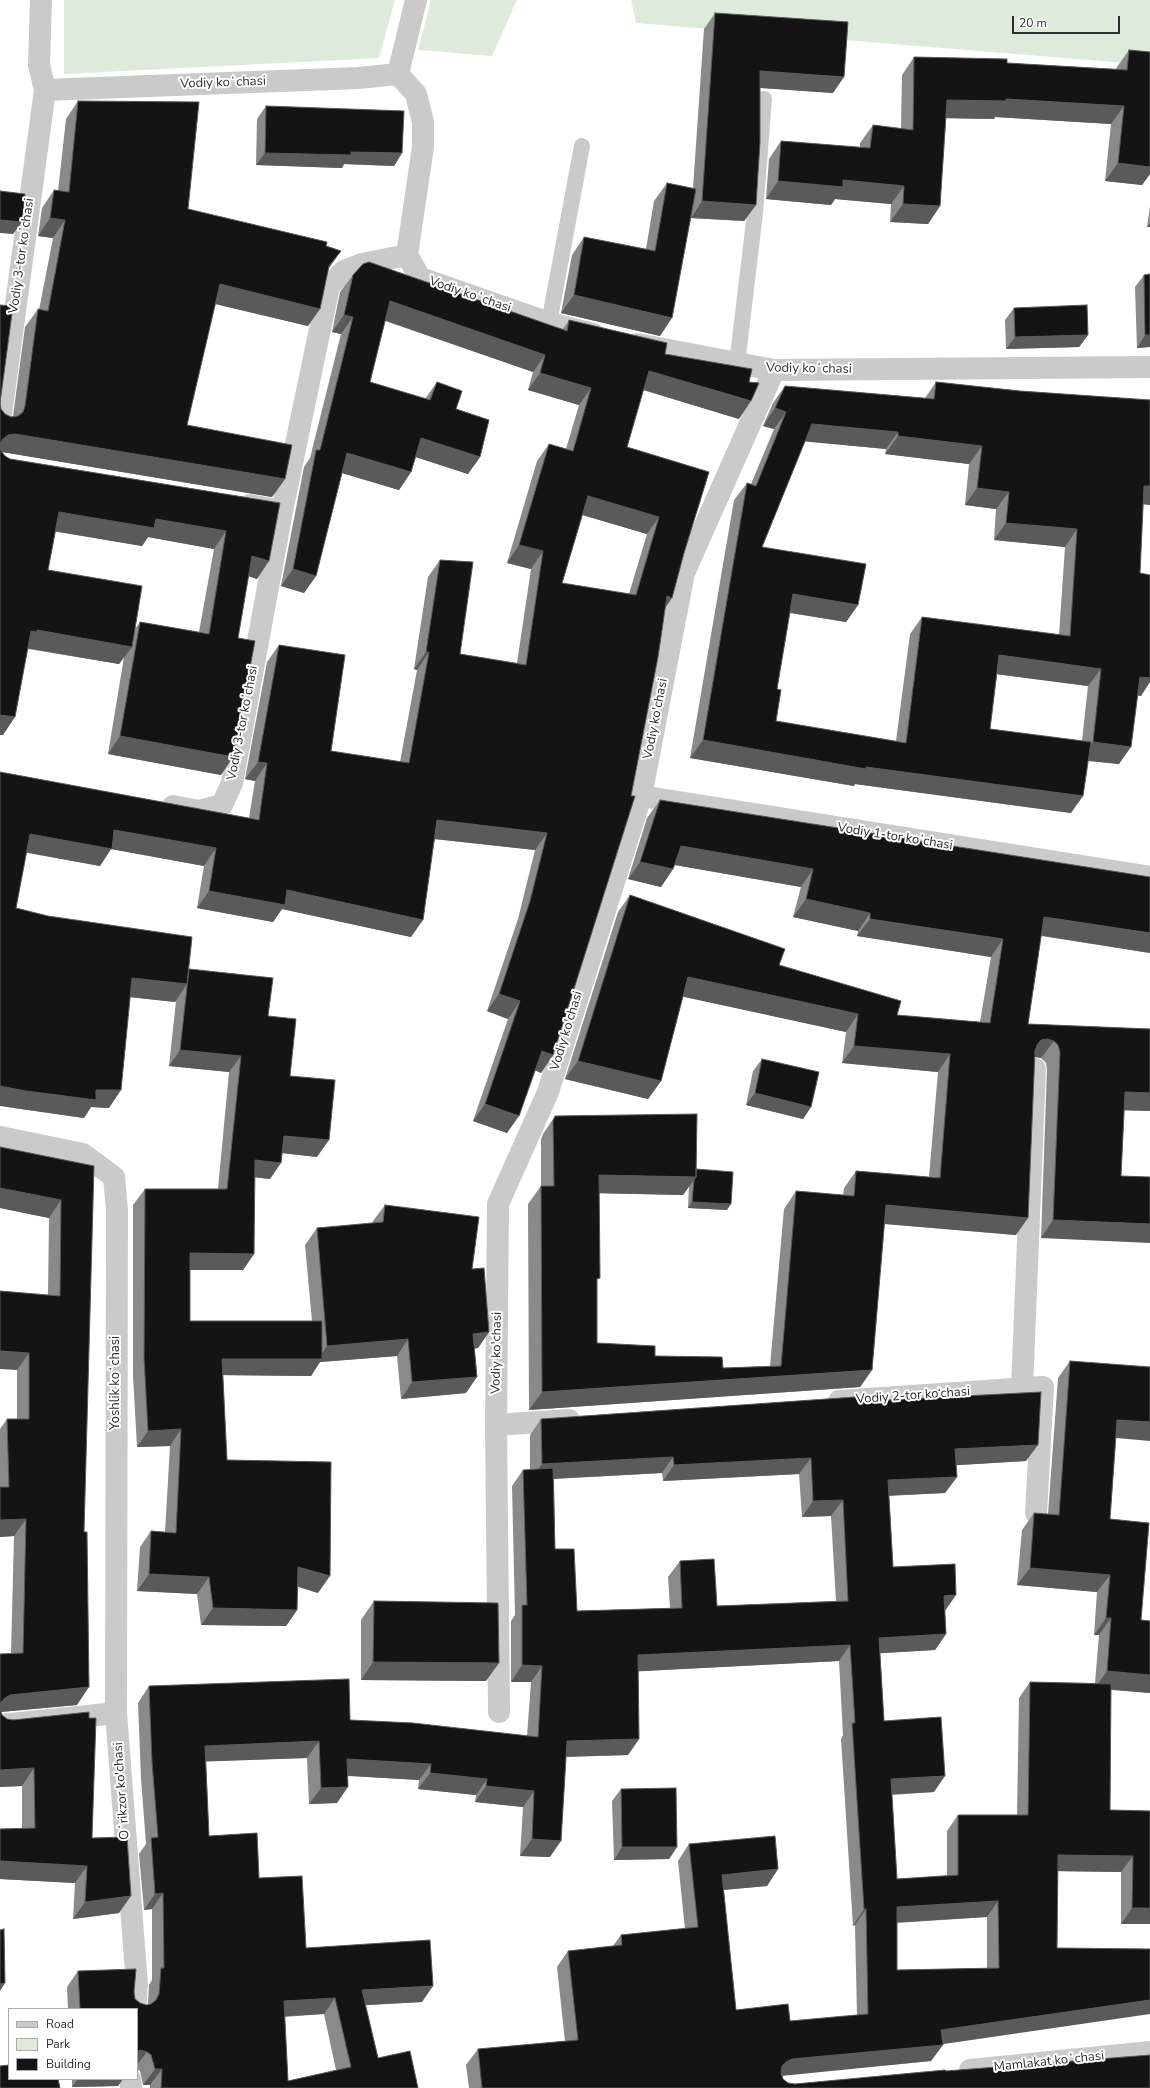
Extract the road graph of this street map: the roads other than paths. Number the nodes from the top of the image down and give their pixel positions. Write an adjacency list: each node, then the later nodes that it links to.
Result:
1 (40, 0): 4 (street)
2 (416, 0): 3 (street)
3 (398, 74): 4 (street, Vodiy koʻchasi); 7 (street)
4 (45, 90): 12 (street, Vodiy 3-tor koʼchasi)
5 (764, 100): 9 (lane)
6 (582, 146): 8 (lane)
7 (407, 255): 8 (street, Vodiy koʻchasi); 14 (street, Vodiy 3-tor koʼchasi)
8 (549, 323): 9 (street, Vodiy koʻchasi)
9 (737, 364): 11 (street, Vodiy koʻchasi)
10 (1150, 367): 11 (street, Vodiy koʻchasi)
11 (774, 370): 15 (street, Vodiy ko'chasi)
12 (0, 422)
13 (227, 502): 14 (street)
14 (282, 511): 16 (street, Vodiy 3-tor koʼchasi)
15 (641, 796): 17 (street, Vodiy 1-tor koʼchasi); 23 (street, Vodiy ko'chasi)
16 (153, 803)
17 (1150, 877)
18 (1035, 1069): 20 (street)
19 (0, 1137): 26 (street, Yoshlik koʻchasi)
20 (1032, 1388): 21 (street, Vodiy 2-tor ko‘chasi); 24 (street)
21 (823, 1402)
22 (592, 1418): 23 (street)
23 (496, 1425): 25 (street, Vodiy ko'chasi)
24 (1036, 1513)
25 (499, 1712)
26 (116, 1713): 27 (street); 28 (street, Oʻrikzor ko'chasi)
27 (0, 1725)
28 (135, 2008)
29 (1150, 2052): 30 (street, Mamlakat koʻchasi)
30 (946, 2072)

